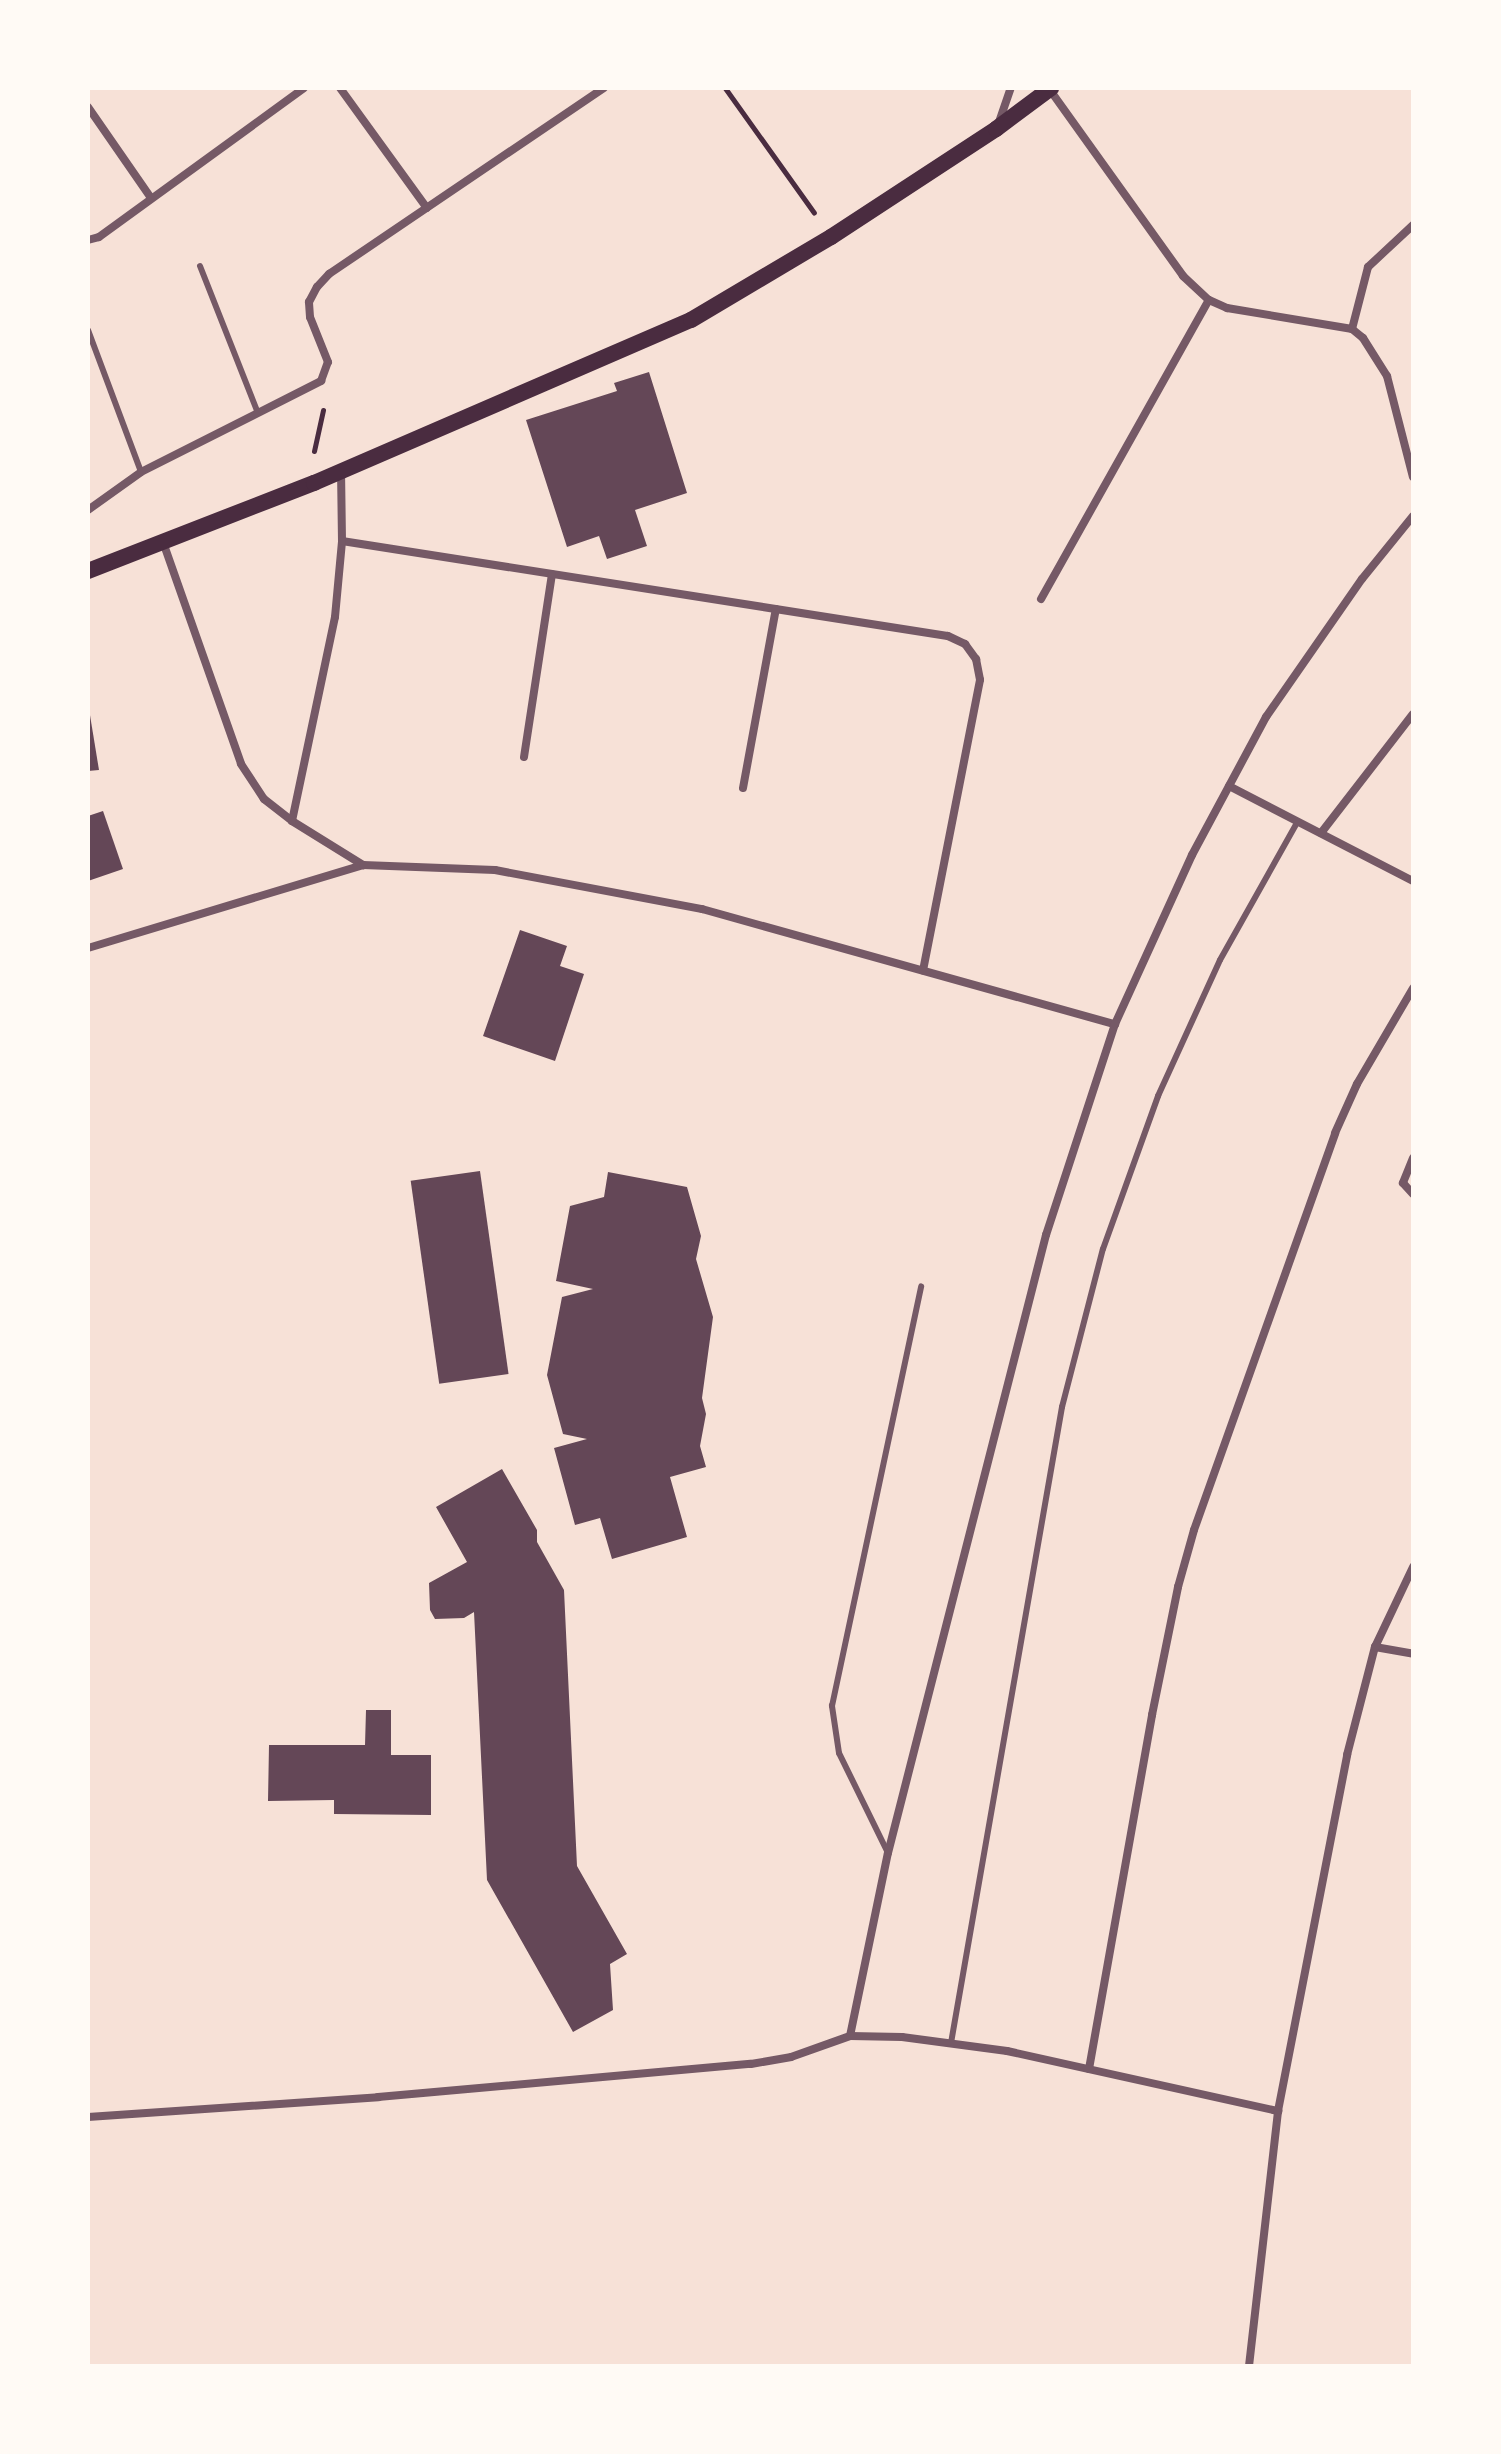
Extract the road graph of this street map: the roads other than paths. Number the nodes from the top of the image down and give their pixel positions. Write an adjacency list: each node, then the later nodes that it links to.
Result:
1 (304, 88): 8 (street)
2 (340, 88): 9 (street)
3 (604, 88): 9 (street)
4 (1011, 88): 7 (street)
5 (1050, 89): 7 (main road); 13 (street)
6 (88, 107): 8 (street)
7 (996, 129): 17 (main road)
8 (151, 198): 11 (street)
9 (427, 208): 16 (street)
10 (1413, 225): 14 (street)
11 (88, 240)
12 (200, 266): 16 (lane)
13 (1209, 300): 14 (street); 26 (street)
14 (1352, 329): 19 (street)
15 (88, 330): 18 (lane)
16 (258, 413): 18 (street)
17 (341, 470): 22 (street); 23 (main road)
18 (141, 472): 20 (street)
19 (1413, 477)
20 (88, 510)
21 (1413, 516): 30 (street)
22 (342, 541): 25 (street); 32 (street)
23 (163, 542): 24 (main road); 32 (street)
24 (88, 571)
25 (552, 574): 27 (street); 29 (street)
26 (1041, 599)
27 (776, 609): 31 (street); 38 (street)
28 (1413, 714): 34 (street)
29 (524, 757)
30 (1229, 786): 33 (street); 40 (street)
31 (743, 788)
32 (292, 821): 35 (street)
33 (1298, 821): 34 (street); 49 (lane)
34 (1321, 833): 36 (street)
35 (363, 865): 37 (street); 38 (street)
36 (1413, 881)
37 (88, 948)
38 (923, 970): 40 (street)
39 (1413, 988): 50 (street)
40 (1115, 1024): 47 (street)
41 (1413, 1158): 42 (street)
42 (1413, 1194)
43 (921, 1286): 47 (lane)
44 (1413, 1567): 45 (street)
45 (1375, 1647): 46 (street); 51 (street)
46 (1413, 1654)
47 (888, 1853): 48 (street)
48 (850, 2036): 49 (street); 52 (street)
49 (951, 2043): 50 (street)
50 (1089, 2069): 51 (street)
51 (1278, 2111): 53 (street)
52 (88, 2117)
53 (1249, 2366)

